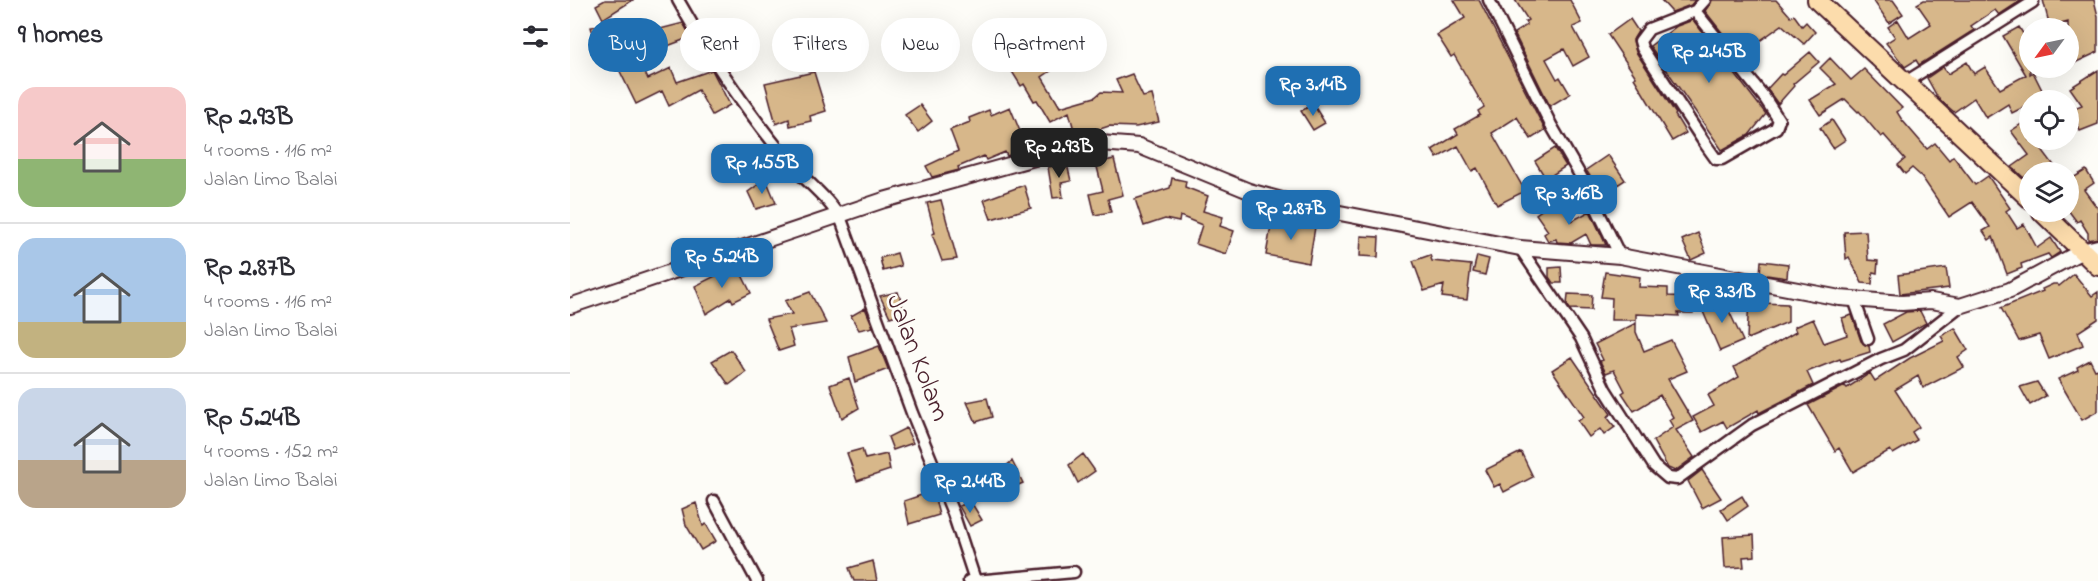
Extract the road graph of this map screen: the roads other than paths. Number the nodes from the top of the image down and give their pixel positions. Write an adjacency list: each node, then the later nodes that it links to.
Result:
1 (678, 0): 9 (street)
2 (1489, 0): 13 (street)
3 (1705, 0): 6 (street)
4 (1817, 0): 7 (highway)
5 (2033, 2): 7 (street)
6 (1695, 11): 6 (street)
7 (1904, 83): 8 (highway)
8 (2019, 189)
9 (838, 215): 11 (street); 16 (street); 21 (street, Jalan Kolam)
10 (2055, 222): 12 (highway)
11 (1520, 248): 13 (street); 17 (street)
12 (2090, 249): 14 (highway); 17 (street)
13 (1620, 256): 15 (street)
14 (2098, 266)
15 (1854, 299): 17 (street); 18 (street)
16 (570, 306)
17 (1960, 306)
18 (1869, 339)
19 (714, 501): 22 (street)
20 (1074, 572): 21 (street)
21 (973, 580)
22 (757, 581)

